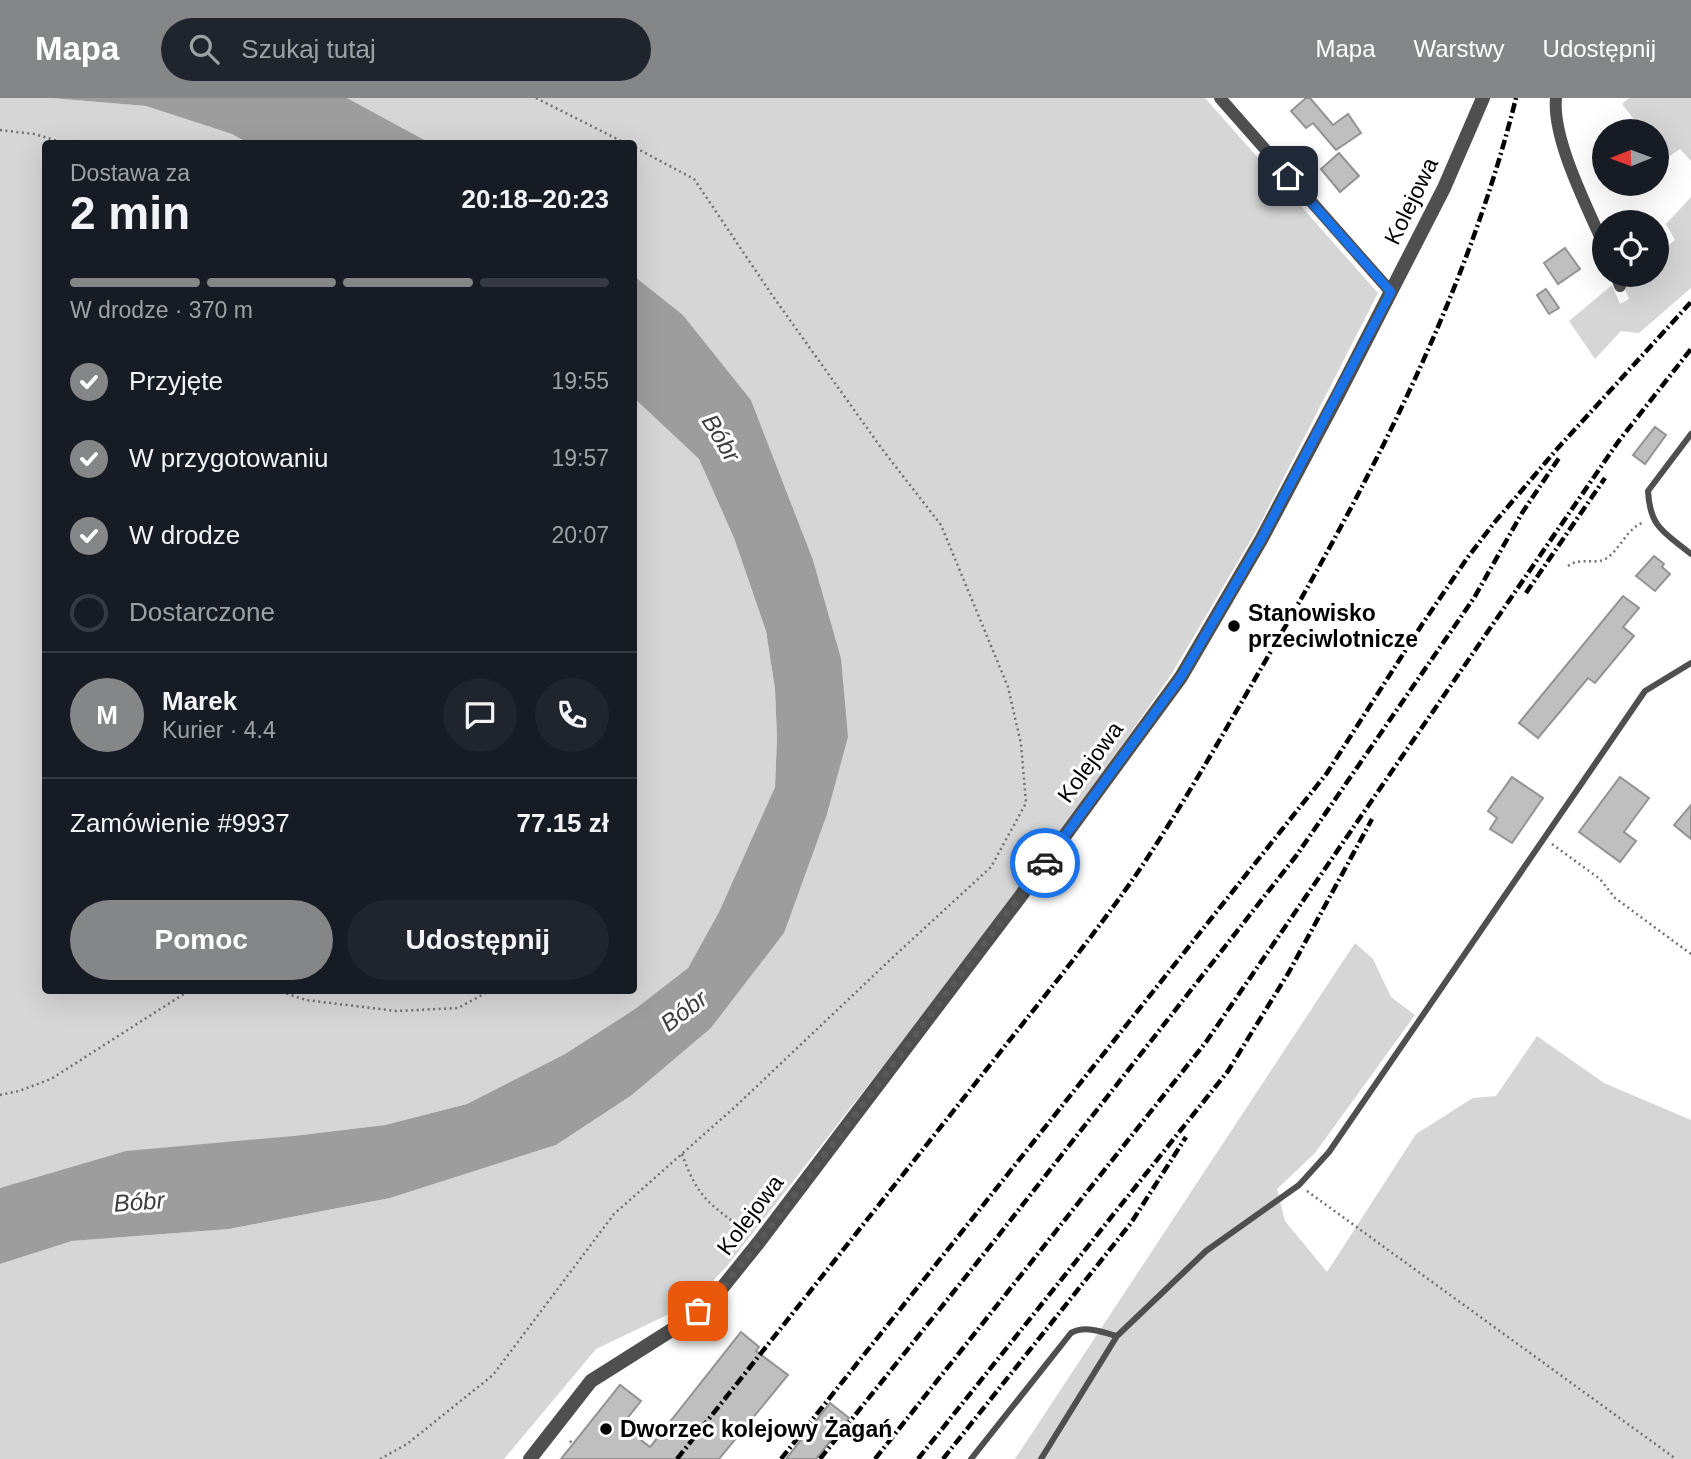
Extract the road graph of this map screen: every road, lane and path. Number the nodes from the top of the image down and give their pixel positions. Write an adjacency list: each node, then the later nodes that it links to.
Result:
1 (536, 98): 7 (path)
2 (1220, 98): 10 (street)
3 (1483, 98): 10 (street, Kolejowa)
4 (1556, 98): 9 (street)
5 (0, 130): 6 (path)
6 (54, 140)
7 (619, 140)
8 (637, 149): 22 (path)
9 (1592, 217)
10 (1391, 292): 27 (street, Kolejowa)
11 (1691, 434): 12 (lane)
12 (1654, 521): 13 (lane); 14 (path)
13 (1691, 554)
14 (1568, 566)
15 (1691, 663): 16 (lane)
16 (1544, 838): 17 (path); 23 (lane)
17 (1691, 954)
18 (184, 994): 21 (path)
19 (288, 994): 20 (path)
20 (484, 994)
21 (0, 1095)
22 (682, 1154): 24 (path); 26 (path)
23 (1299, 1185): 25 (lane); 30 (path)
24 (753, 1237)
25 (1117, 1336): 28 (lane); 29 (lane)
26 (380, 1459)
27 (530, 1459)
28 (971, 1459)
29 (1041, 1459)
30 (1676, 1459)

